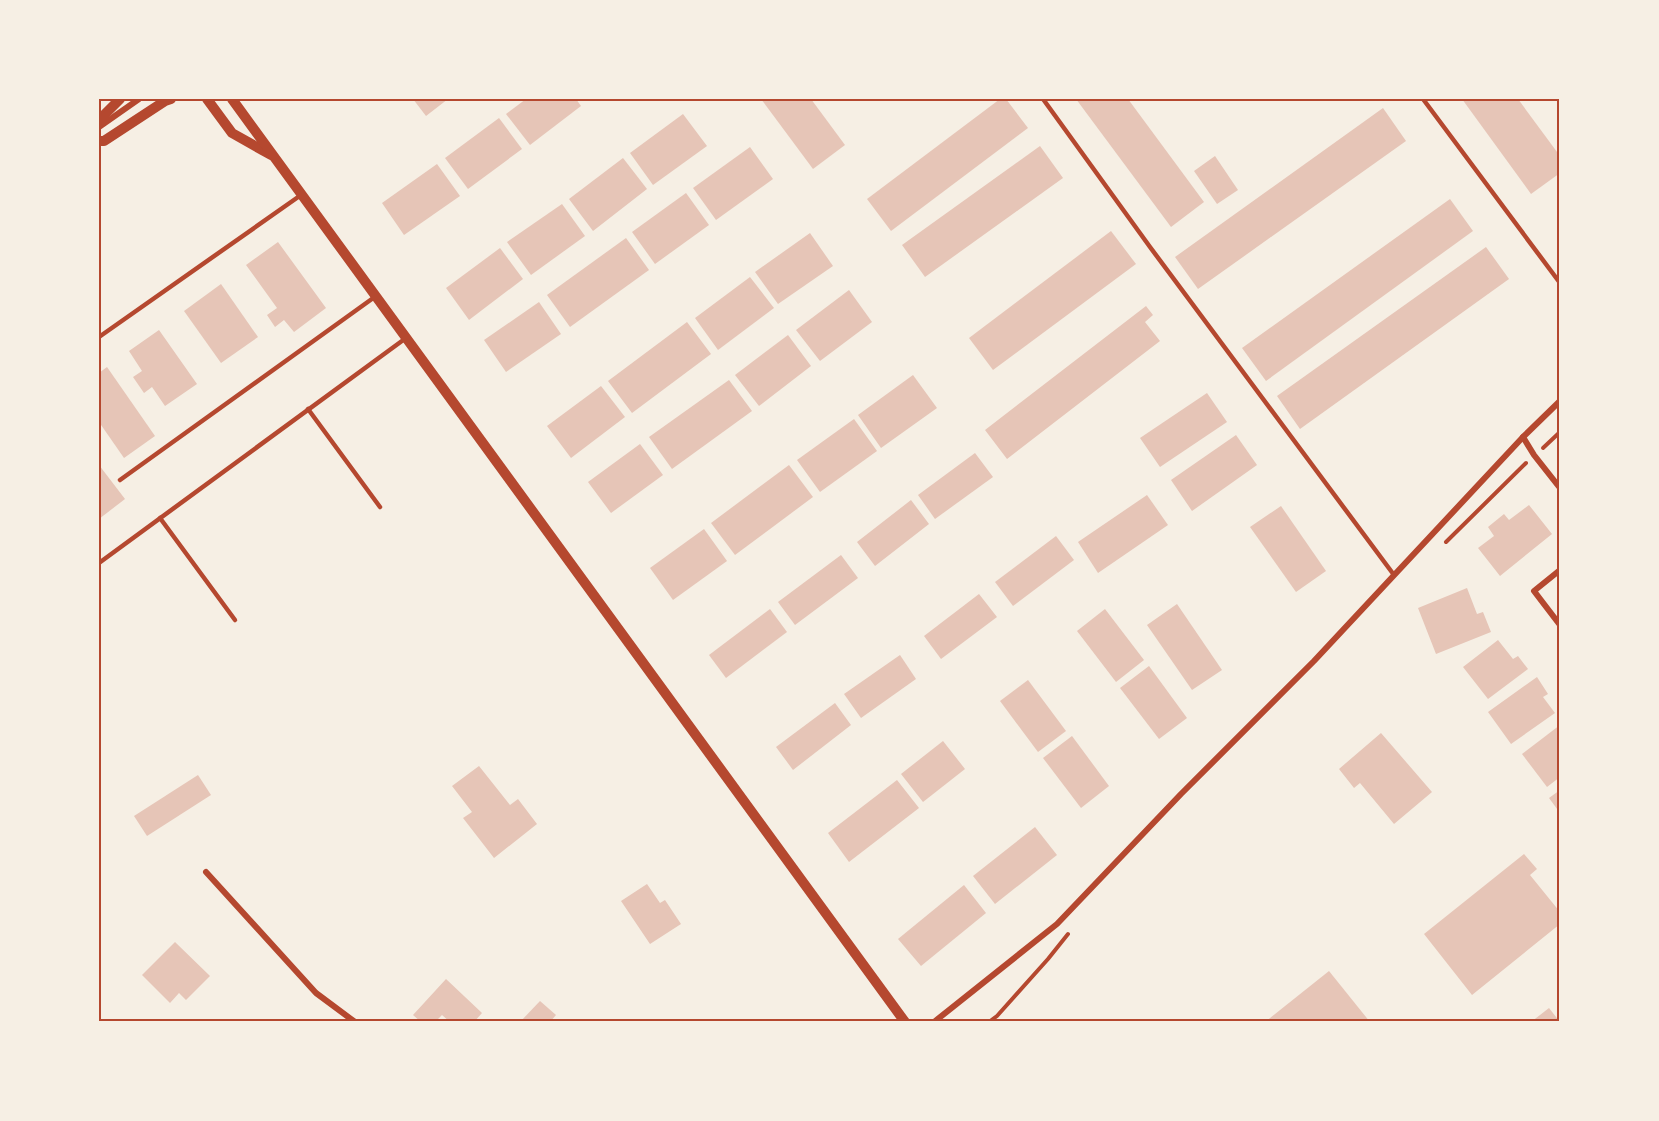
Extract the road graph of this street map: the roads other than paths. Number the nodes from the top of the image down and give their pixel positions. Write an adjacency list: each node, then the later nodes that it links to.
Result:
1 (120, 99): 8 (street)
2 (139, 99): 9 (street)
3 (171, 99): 10 (street)
4 (207, 99): 11 (street)
5 (232, 99): 11 (street)
6 (1043, 99): 26 (lane)
7 (1423, 99): 13 (lane)
8 (99, 120)
9 (99, 127)
10 (99, 141)
11 (275, 158): 12 (street)
12 (301, 194): 14 (street); 15 (lane)
13 (1560, 283)
14 (376, 296): 16 (street); 20 (lane)
15 (99, 337)
16 (406, 338): 18 (lane); 31 (street)
17 (1560, 401): 19 (street)
18 (308, 410): 22 (lane); 23 (lane)
19 (1523, 437): 21 (street); 26 (street)
20 (120, 480)
21 (1560, 488)
22 (380, 507)
23 (160, 518): 24 (lane); 27 (lane)
24 (99, 563)
25 (1560, 570): 28 (street)
26 (1394, 575): 32 (street)
27 (235, 620)
28 (1560, 626)
29 (206, 872): 30 (street)
30 (355, 1022)
31 (905, 1022)
32 (934, 1022)

